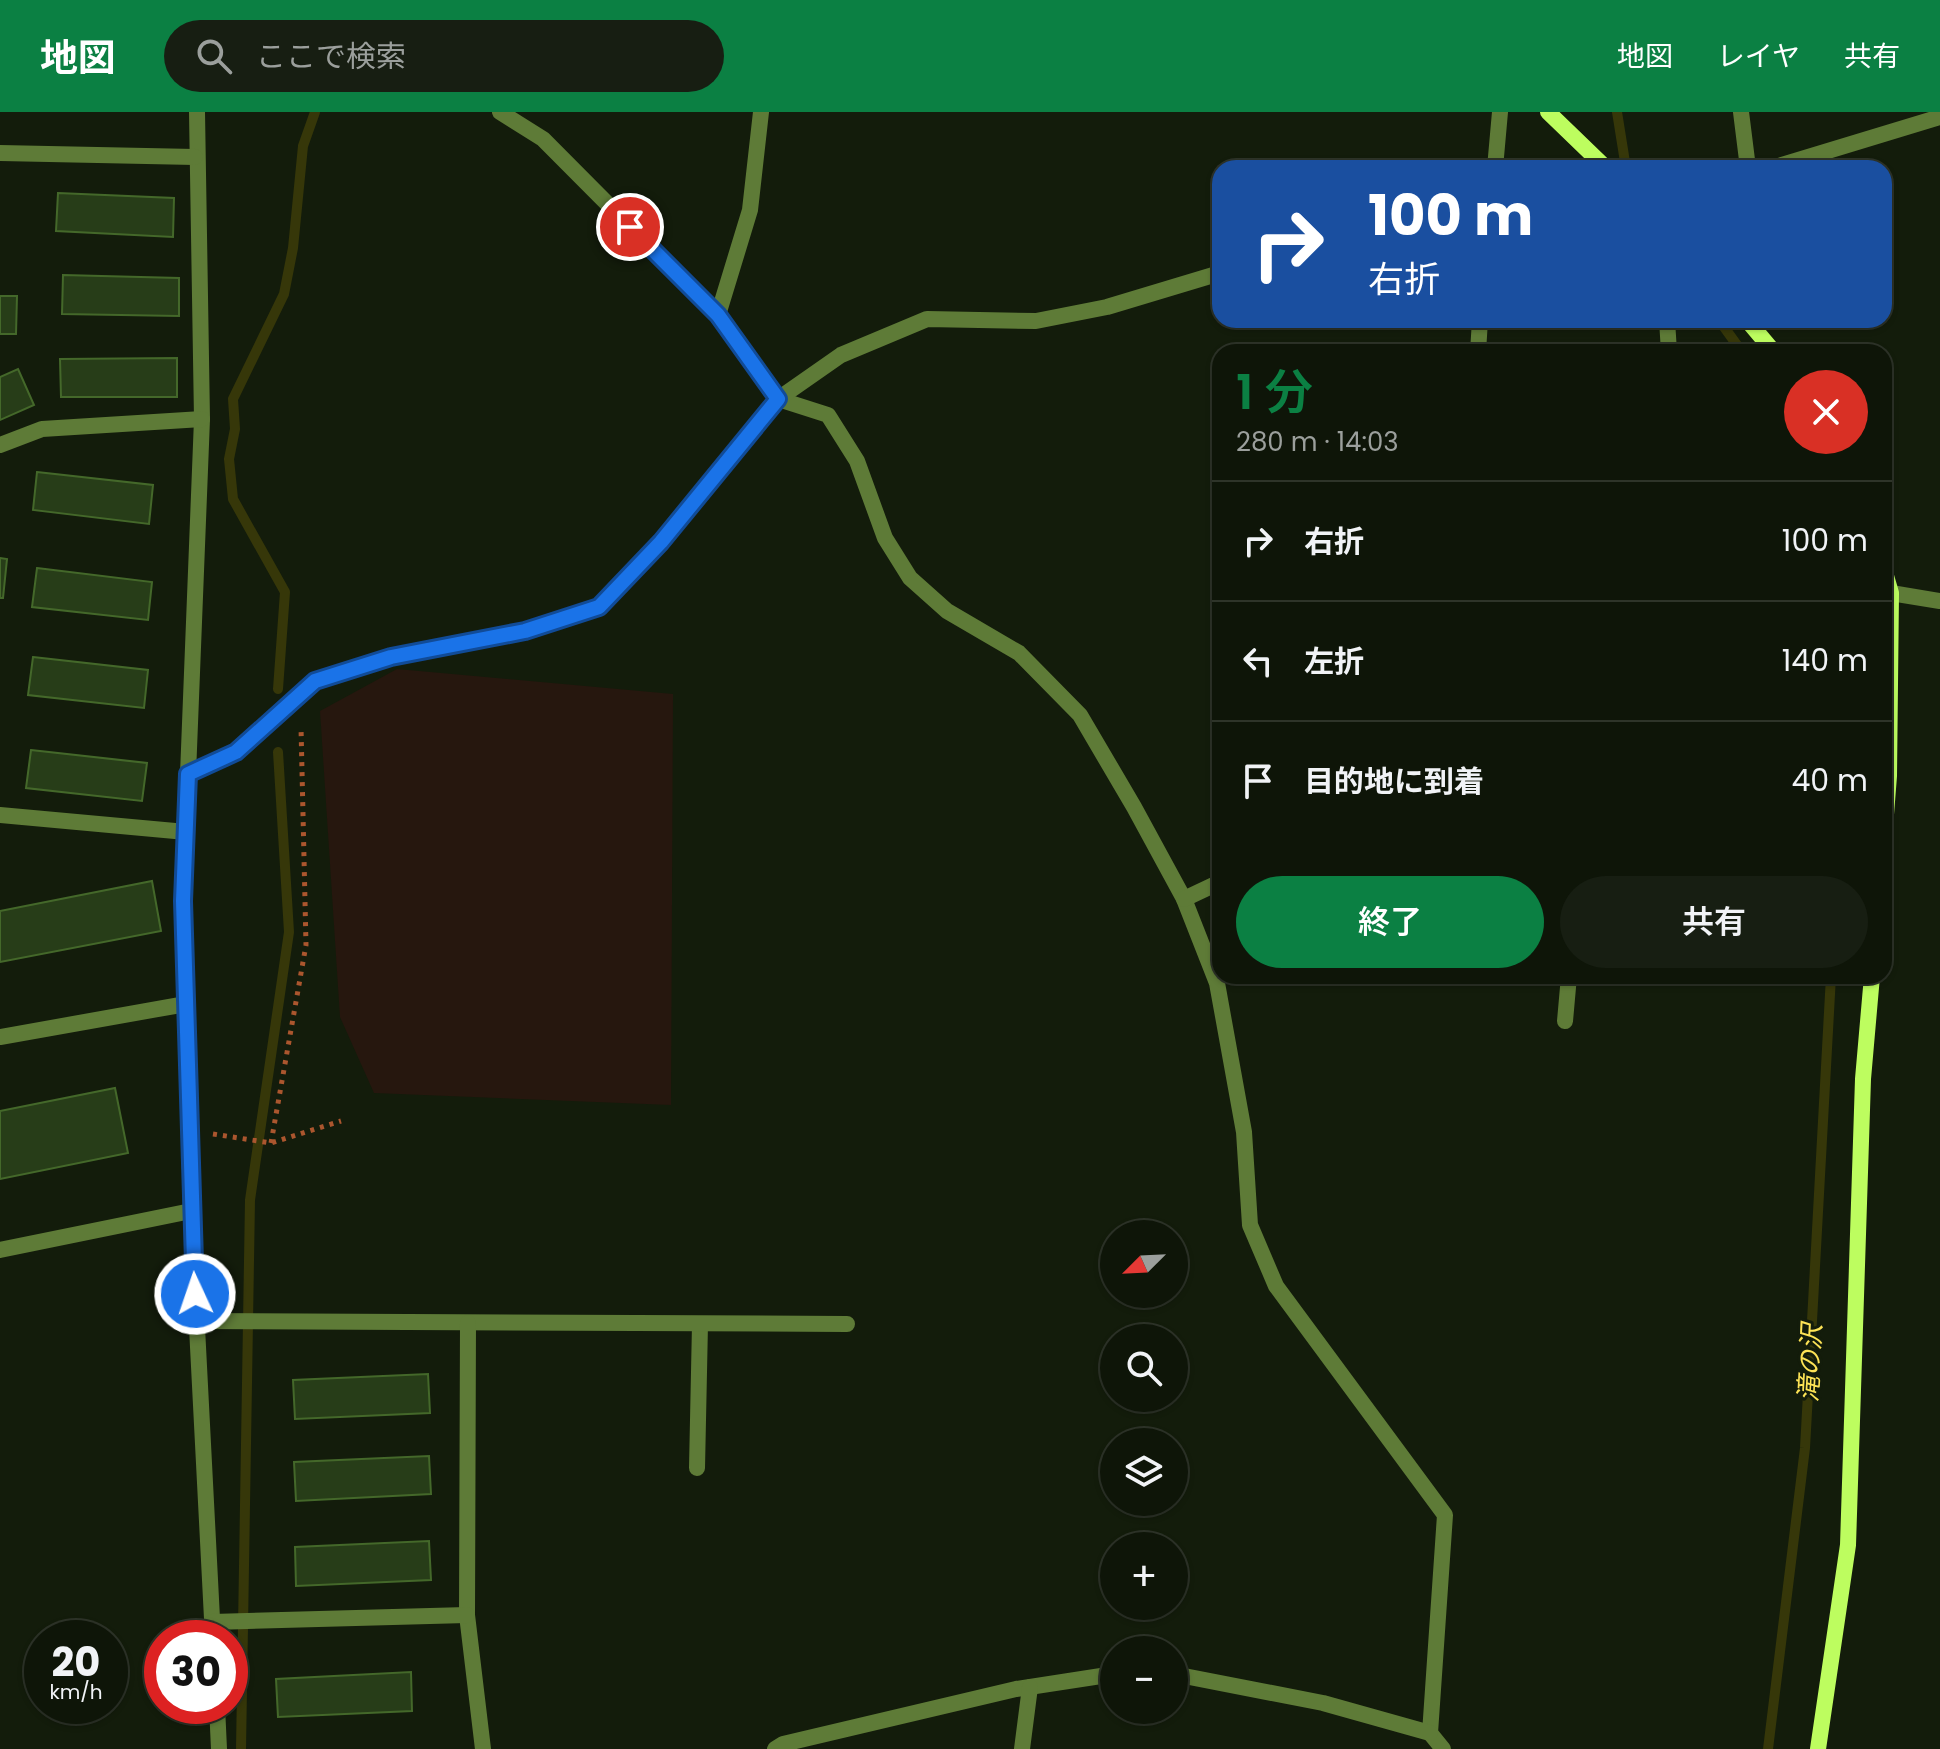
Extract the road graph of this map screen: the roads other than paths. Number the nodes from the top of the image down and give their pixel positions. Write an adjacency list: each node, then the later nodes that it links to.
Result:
1 (197, 112): 9 (street)
2 (500, 112): 15 (street)
3 (761, 112): 15 (street)
4 (1500, 112): 10 (street)
5 (1548, 112): 11 (street)
6 (1741, 112): 12 (street)
7 (1940, 117): 13 (street)
8 (0, 153): 9 (street)
9 (195, 157): 19 (street)
10 (1496, 160)
11 (1598, 160)
12 (1747, 160)
13 (1798, 160)
14 (1212, 275): 18 (street)
15 (718, 315): 18 (street)
16 (1754, 328): 17 (street)
17 (1767, 344)
18 (778, 399): 23 (street); 27 (street)
19 (202, 419): 20 (street); 23 (street)
20 (0, 445)
21 (1892, 593): 22 (street)
22 (1940, 601)
23 (188, 774): 25 (street)
24 (0, 815): 25 (street)
25 (186, 832): 32 (street)
26 (1212, 886): 27 (street)
27 (1184, 899): 28 (street)
28 (1212, 970)
29 (1217, 984): 49 (street)
30 (1568, 984): 33 (street)
31 (1871, 984): 55 (street)
32 (186, 1004): 34 (street); 35 (street)
33 (1565, 1021)
34 (0, 1037)
35 (191, 1211): 36 (street); 37 (street)
36 (0, 1250)
37 (196, 1321): 38 (street); 43 (street)
38 (468, 1323): 39 (street); 42 (street)
39 (700, 1324): 40 (street); 41 (street)
40 (847, 1324)
41 (697, 1468)
42 (467, 1615): 44 (street); 51 (street)
43 (217, 1620)
44 (248, 1622)
45 (1100, 1676): 47 (street)
46 (1188, 1677): 49 (street)
47 (1030, 1687): 52 (street); 53 (street)
48 (218, 1724): 50 (street)
49 (1430, 1733): 54 (street)
50 (219, 1749)
51 (483, 1749)
52 (775, 1749)
53 (1022, 1749)
54 (1443, 1749)
55 (1818, 1749)

